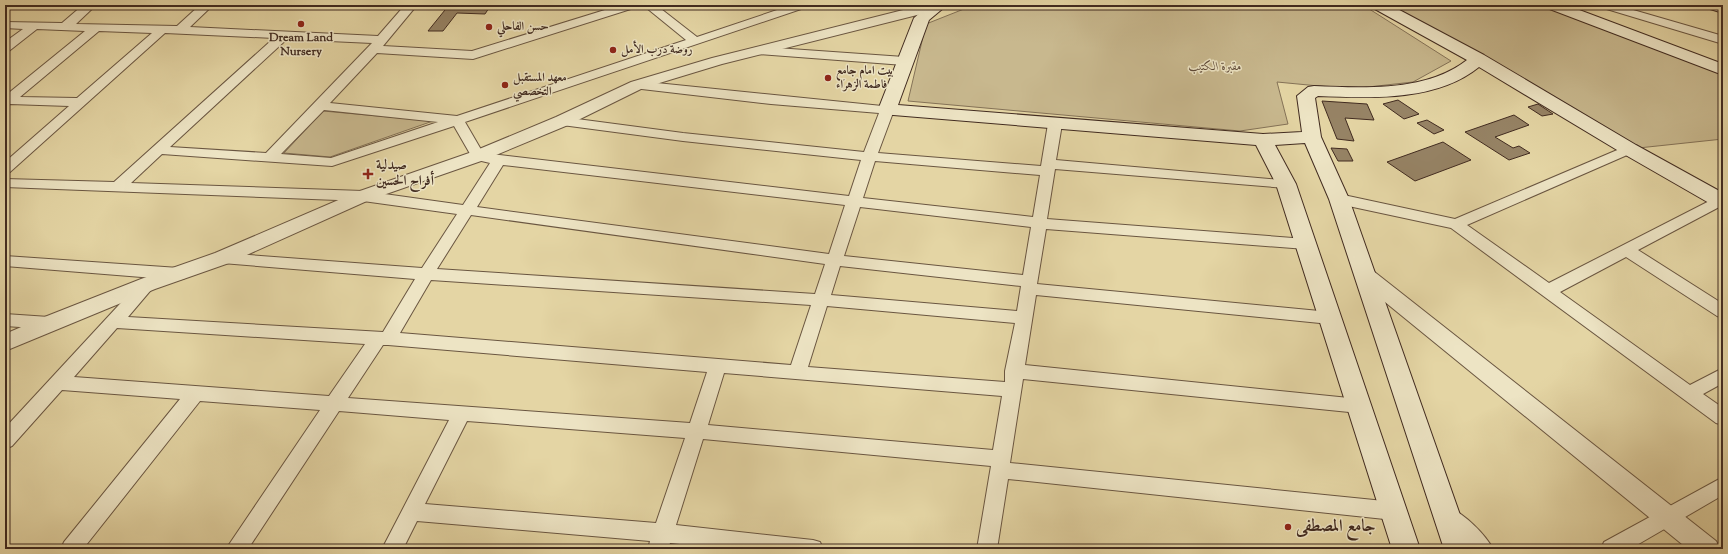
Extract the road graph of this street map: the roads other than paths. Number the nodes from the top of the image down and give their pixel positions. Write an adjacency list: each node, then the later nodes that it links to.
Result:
1 (90, 5): 15 (street)
2 (207, 5): 18 (street)
3 (411, 5): 22 (street)
4 (633, 5): 22 (street)
5 (649, 5): 21 (street)
6 (803, 5): 21 (street)
7 (940, 5): 24 (street); 26 (main road)
8 (1378, 5): 25 (main road)
9 (1552, 5): 27 (main road)
10 (1604, 5): 20 (street)
11 (1712, 5): 12 (main road)
12 (1723, 8)
13 (5, 25): 14 (street)
14 (34, 26): 15 (street); 23 (street)
15 (65, 27): 16 (street)
16 (96, 28): 17 (street); 29 (street)
17 (163, 29): 18 (street); 30 (street)
18 (180, 30): 19 (street)
19 (284, 35): 22 (street); 39 (street)
20 (1723, 40)
21 (695, 41): 33 (street)
22 (378, 45): 31 (street)
23 (5, 48)
24 (762, 51): 26 (street); 28 (street)
25 (1478, 59): 36 (main road); 38 (main road)
26 (904, 61): 32 (main road)
27 (1723, 70)
28 (637, 86): 32 (street); 34 (street)
29 (6, 101): 30 (street)
30 (80, 102): 45 (street)
31 (321, 106): 33 (street); 42 (street)
32 (887, 110): 35 (main road); 41 (street)
33 (457, 120): 40 (street); 42 (street)
34 (562, 121): 40 (street); 41 (street)
35 (1055, 124): 37 (main road); 44 (street)
36 (1312, 137): 37 (main road); 50 (main road)
37 (1263, 140): 47 (main road)
38 (1629, 149): 51 (main road); 55 (street)
39 (159, 150): 42 (street); 48 (street)
40 (478, 156): 43 (street); 49 (street)
41 (869, 157): 44 (street); 52 (street)
42 (269, 158)
43 (499, 160): 52 (street); 53 (street)
44 (1048, 167): 47 (street); 54 (street)
45 (5, 169)
46 (5, 183): 48 (street)
47 (1286, 184): 56 (main road)
48 (118, 187): 49 (street)
49 (363, 196): 53 (street); 58 (street)
50 (1339, 199): 55 (street); 63 (main road)
51 (1722, 201): 57 (street)
52 (855, 203): 54 (street); 59 (street)
53 (466, 211): 59 (street); 62 (street)
54 (1038, 223): 56 (street); 65 (street)
55 (1456, 224): 66 (street)
56 (1306, 244): 70 (main road)
57 (1627, 250): 66 (street); 68 (street)
58 (222, 258): 61 (street); 62 (street)
59 (835, 260): 65 (street); 67 (street)
60 (5, 261): 61 (street)
61 (179, 274): 64 (street)
62 (426, 274): 67 (street); 74 (street)
63 (1365, 275): 94 (street); 95 (main road)
64 (148, 284): 72 (street); 73 (street)
65 (1028, 285): 69 (street); 70 (street)
66 (1548, 291): 83 (street)
67 (822, 300): 69 (street); 78 (street)
68 (1723, 312)
69 (1023, 318): 77 (street)
70 (1330, 318): 85 (main road)
71 (5, 320): 73 (street)
72 (112, 322): 74 (street); 80 (street)
73 (49, 323): 75 (street)
74 (383, 339): 76 (street); 84 (street)
75 (5, 343)
76 (718, 366): 78 (street); 88 (street)
77 (1014, 371): 81 (street); 85 (street)
78 (797, 372): 81 (street)
79 (1723, 375): 83 (street)
80 (57, 383): 82 (street); 89 (street)
81 (1011, 390): 90 (street)
82 (196, 393): 84 (street); 97 (street)
83 (1690, 393): 87 (street)
84 (334, 403): 86 (street); 98 (street)
85 (1359, 406): 92 (main road)
86 (461, 414): 88 (street); 93 (street)
87 (1723, 418)
88 (696, 431): 90 (street); 96 (street)
89 (5, 441)
90 (1000, 465): 92 (street); 101 (street)
91 (1723, 485): 94 (street)
92 (1394, 511): 102 (main road)
93 (411, 512): 96 (street); 99 (street)
94 (1667, 517): 105 (street); 106 (street)
95 (1448, 519): 103 (main road); 104 (street)
96 (661, 541): 100 (street)
97 (71, 549)
98 (236, 549)
99 (392, 549)
100 (813, 549)
101 (987, 549)
102 (1406, 549)
103 (1458, 549)
104 (1480, 549)
105 (1611, 549)
106 (1707, 549)

